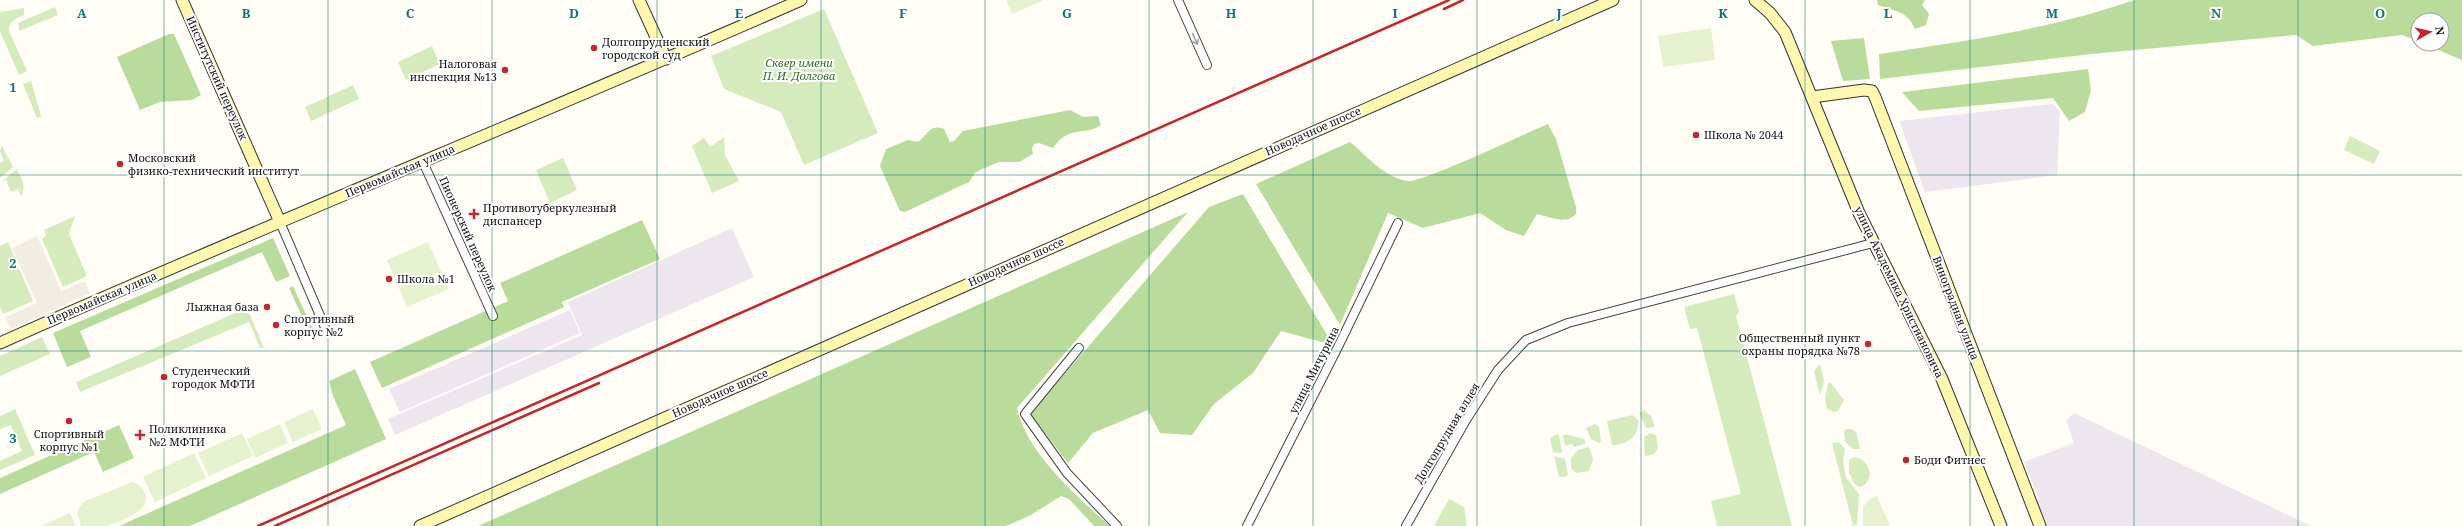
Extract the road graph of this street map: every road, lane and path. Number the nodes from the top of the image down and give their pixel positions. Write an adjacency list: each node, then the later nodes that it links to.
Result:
1 (182, 0): 11 (street, Институтский переулок)
2 (639, 0): 7 (street)
3 (801, 0): 7 (street, Первомайская улица)
4 (1178, 0): 8 (street, one-way to 8)
5 (1613, 0): 18 (street, Новодачное шоссе)
6 (1755, 0): 9 (street, улица Академика Христиановича)
7 (666, 59): 10 (street, Первомайская улица)
8 (1207, 65)
9 (1812, 97): 13 (street, улица Академика Христиановича); 23 (street, Виноградная улица)
10 (423, 162): 11 (street, Первомайская улица); 14 (street, Пионерский переулок)
11 (280, 222): 15 (street, Институтский переулок); 16 (street, Первомайская улица)
12 (1398, 223): 20 (street, улица Мичурина)
13 (1873, 244): 21 (street, Долгопрудная аллея); 22 (street, улица Академика Христиановича)
14 (493, 316)
15 (327, 332)
16 (0, 343)
17 (1079, 348): 19 (street)
18 (427, 525)
19 (1117, 526)
20 (1247, 526)
21 (1406, 526)
22 (2001, 526)
23 (2040, 526)

